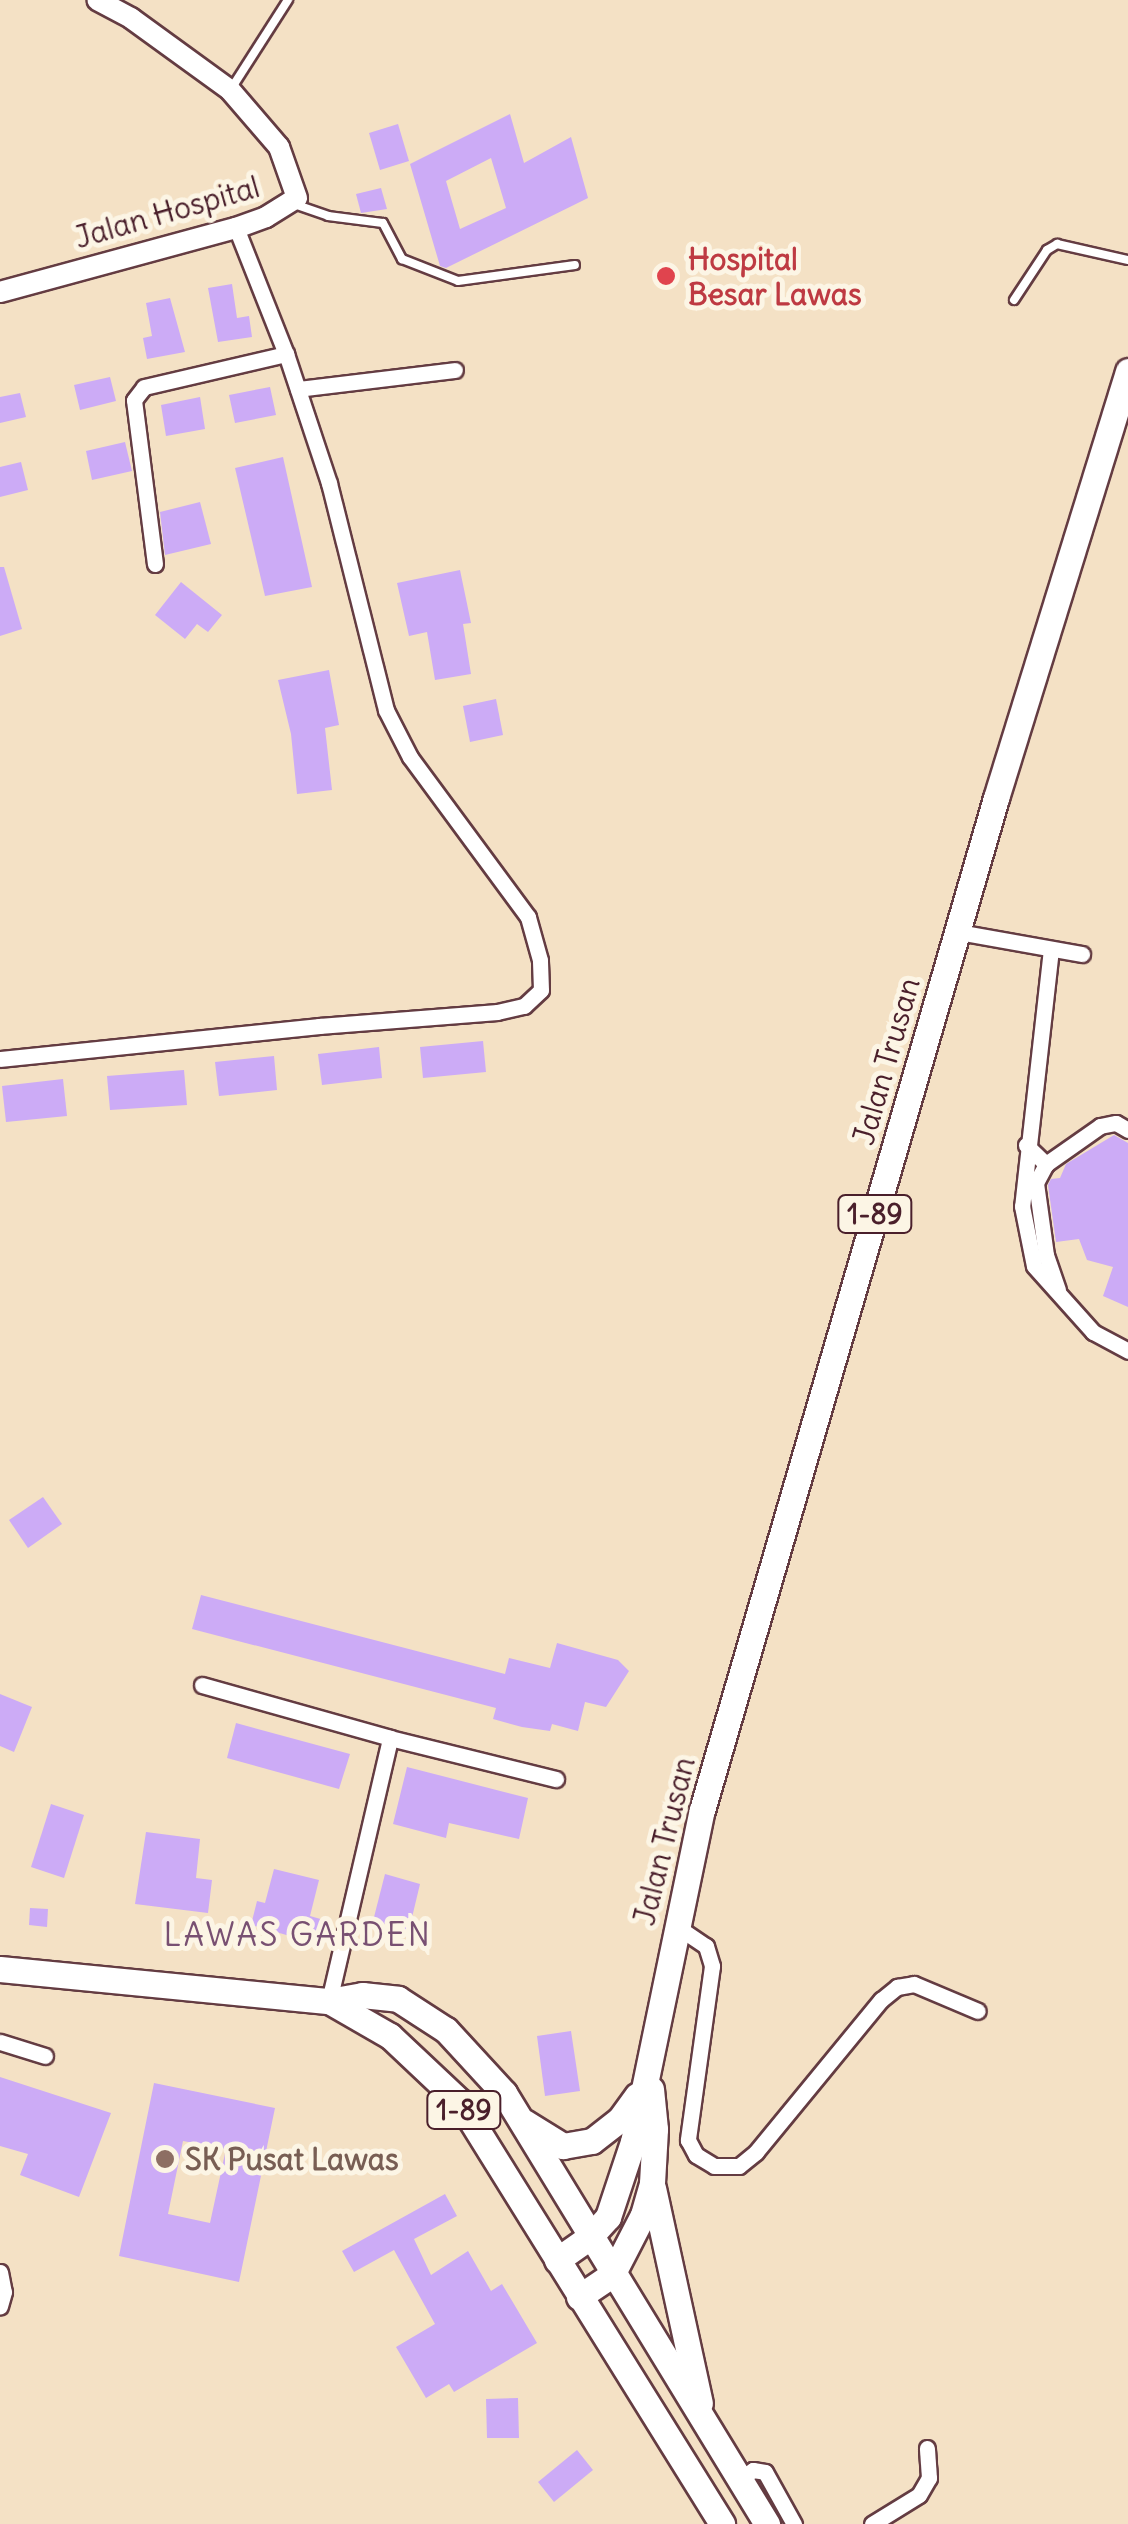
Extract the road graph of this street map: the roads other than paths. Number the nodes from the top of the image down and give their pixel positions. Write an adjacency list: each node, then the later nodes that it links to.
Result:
1 (97, 0): 3 (street, Jalan Hospital)
2 (288, 0): 3 (lane)
3 (230, 90): 4 (street, Jalan Hospital)
4 (294, 204): 5 (street, Jalan Hospital); 7 (lane)
5 (236, 228): 8 (street, Jalan Hospital); 10 (street)
6 (1128, 260): 9 (lane)
7 (575, 265)
8 (0, 292)
9 (1014, 300)
10 (286, 354): 13 (street); 14 (street)
11 (455, 370): 13 (street)
12 (1128, 370): 15 (main road, Jalan Trusan / 1-89)
13 (298, 389): 18 (street)
14 (155, 564)
15 (958, 932): 16 (street); 27 (main road, Jalan Trusan / 1-89)
16 (1051, 949): 17 (street); 20 (street)
17 (1082, 954)
18 (0, 1060)
19 (1128, 1130): 21 (street)
20 (1026, 1145): 21 (street); 22 (street)
21 (1046, 1164): 22 (street)
22 (1061, 1302): 23 (street)
23 (1128, 1351)
24 (202, 1685): 25 (street)
25 (390, 1738): 26 (street); 29 (street)
26 (556, 1779)
27 (676, 1926): 30 (street); 33 (main road, Jalan Trusan / 1-89)
28 (0, 1969): 29 (main road)
29 (329, 2001): 34 (main road); 37 (main road, 1-89)
30 (978, 2010)
31 (0, 2042): 32 (street)
32 (45, 2056)
33 (646, 2076): 34 (main road); 35 (main road, Jalan Trusan / 1-89); 36 (main road, Jalan Trusan / 1-89)
34 (516, 2116): 36 (main road)
35 (652, 2183): 39 (main road, Jalan Trusan / 1-89); 42 (main road)
36 (590, 2237): 37 (main road, Jalan Trusan / 1-89); 39 (main road)
37 (557, 2260): 40 (main road, 1-89)
38 (0, 2272): 41 (street)
39 (612, 2275): 40 (main road, Jalan Trusan / 1-89); 42 (main road)
40 (578, 2297): 45 (main road, 1-89)
41 (0, 2306)
42 (706, 2427): 44 (main road)
43 (926, 2448): 48 (street)
44 (739, 2480): 46 (main road); 47 (street)
45 (722, 2524)
46 (767, 2524)
47 (794, 2524)
48 (872, 2524)

